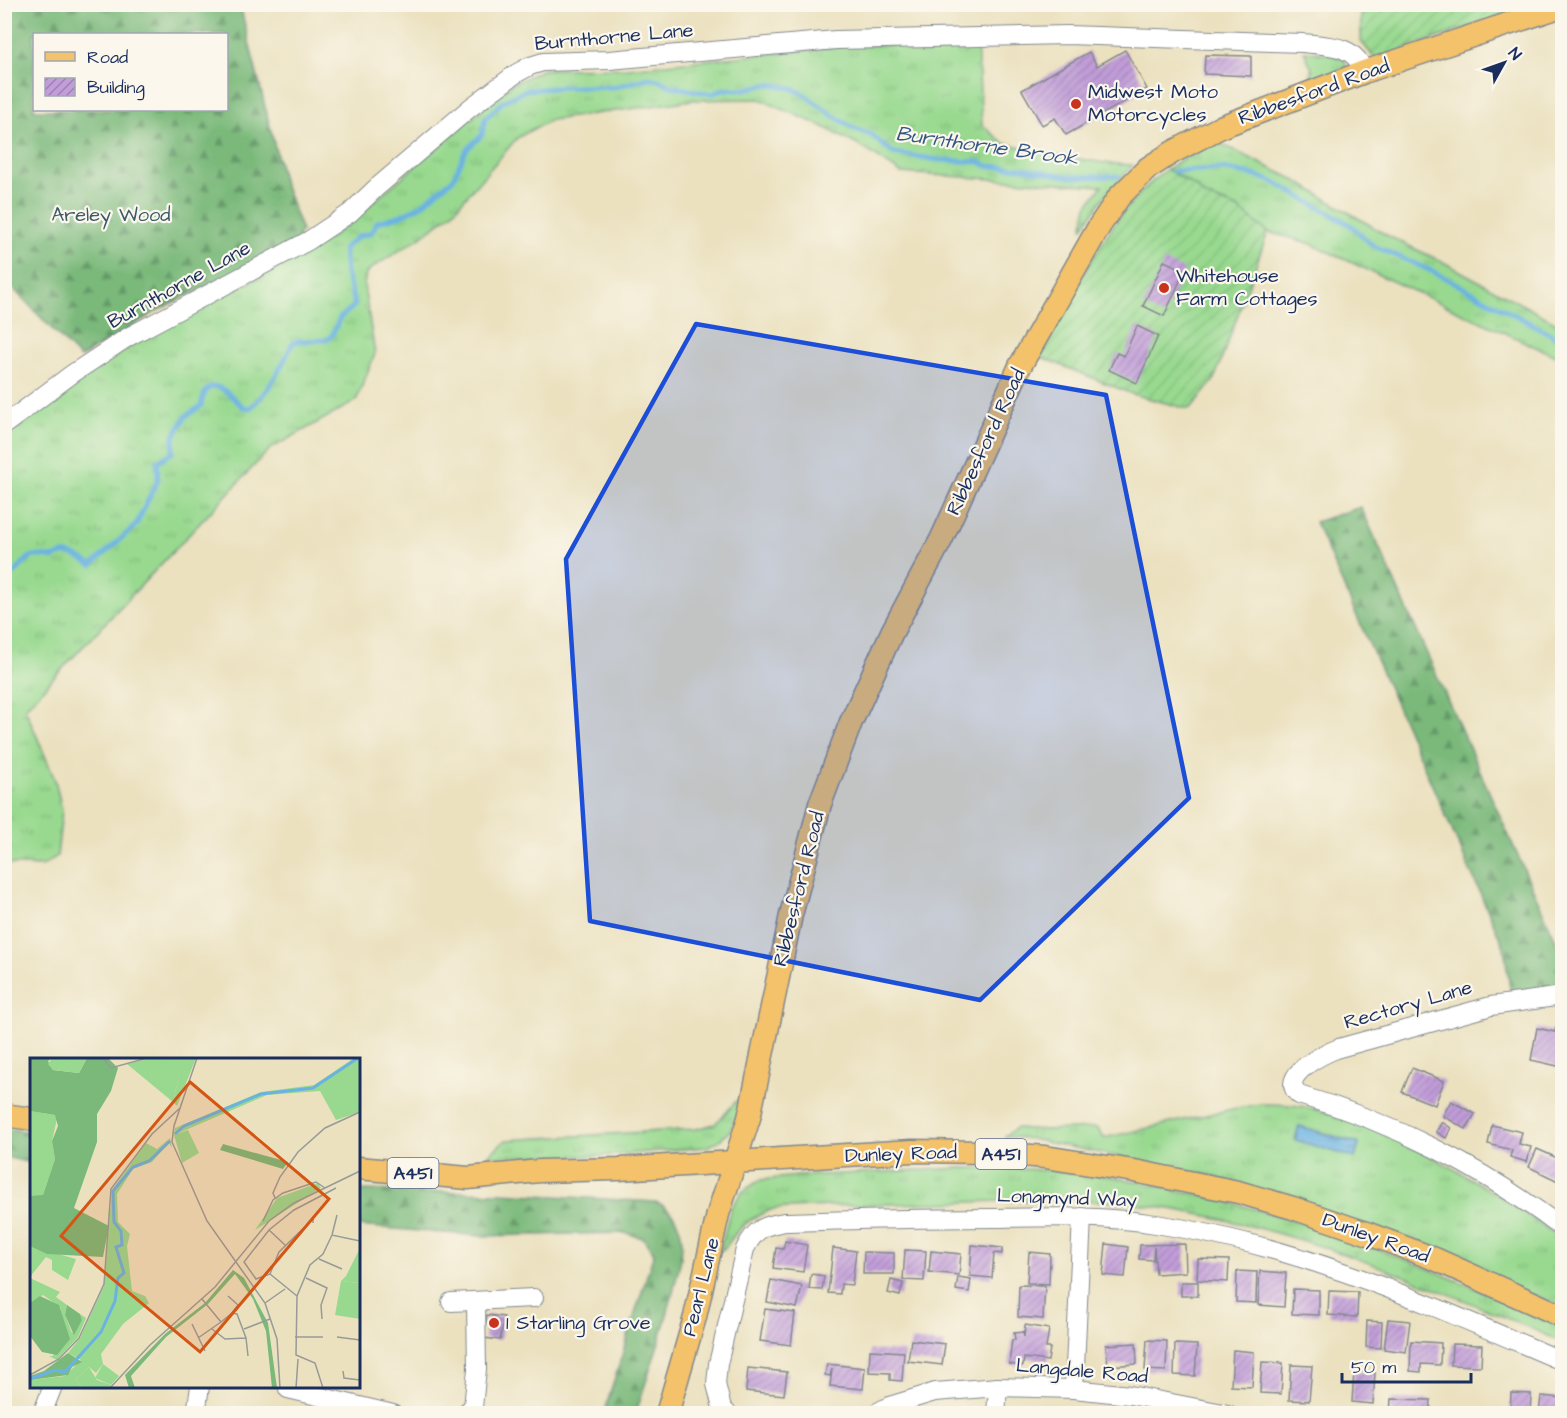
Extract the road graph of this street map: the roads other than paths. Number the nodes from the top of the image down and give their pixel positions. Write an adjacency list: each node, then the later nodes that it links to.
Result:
1 (1563, 6): 2 (main road, Ribbesford Road)
2 (1364, 72): 3 (street, Burnthorne Lane); 7 (main road, Ribbesford Road)
3 (4, 425)
4 (1563, 996): 10 (street, Rectory Lane)
5 (4, 1115): 6 (main road)
6 (30, 1119)
7 (735, 1162): 8 (main road, Dunley Road / A451); 14 (main road, Dunley Road / A451); 26 (main road, Pearl Lane)
8 (360, 1168)
9 (1082, 1217): 15 (street, Longmynd Way); 20 (street); 27 (street, Longmynd Way)
10 (1563, 1228)
11 (534, 1299): 13 (street)
12 (451, 1302): 13 (street)
13 (476, 1302): 25 (street)
14 (1563, 1316)
15 (1563, 1361)
16 (998, 1387): 20 (street, Langdale Road); 28 (street, Langdale Road); 29 (street, Langdale Road)
17 (52, 1388): 22 (street)
18 (200, 1388): 23 (street)
19 (288, 1388): 24 (street)
20 (1074, 1389): 21 (street, Langdale Road)
21 (1163, 1408): 30 (street, Langdale Road)
22 (42, 1413)
23 (196, 1413)
24 (393, 1413)
25 (464, 1413)
26 (667, 1413)
27 (728, 1413)
28 (874, 1413)
29 (996, 1413)
30 (1228, 1413)

